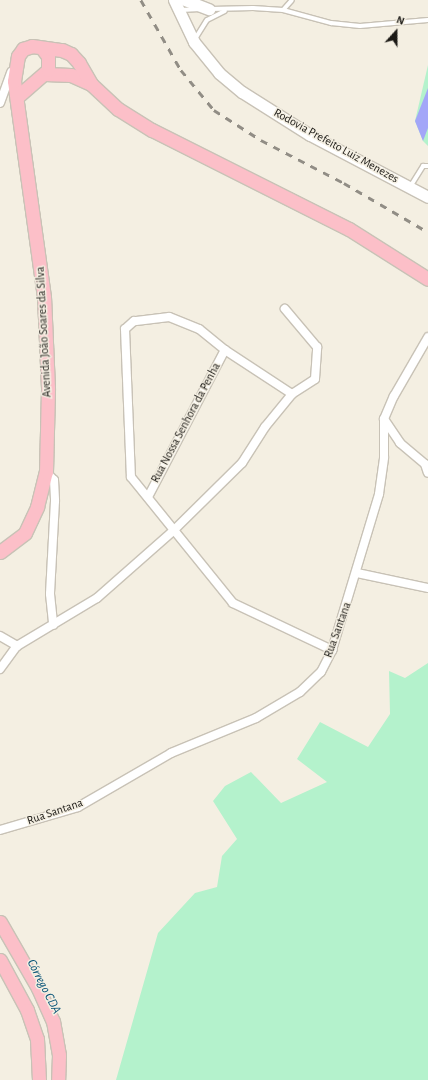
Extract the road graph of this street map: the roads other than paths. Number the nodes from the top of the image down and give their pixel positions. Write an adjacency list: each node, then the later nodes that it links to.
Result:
1 (185, 0): 4 (main road)
2 (292, 0): 6 (lane)
3 (175, 5): 4 (lane); 8 (main road, Rodovia Prefeito Luiz Menezes)
4 (209, 9): 5 (lane)
5 (226, 10): 6 (lane); 8 (lane)
6 (283, 10): 7 (lane)
7 (428, 20)
8 (194, 42): 16 (main road, Rodovia Prefeito Luiz Menezes)
9 (42, 48): 10 (main road); 11 (main road); 12 (main road)
10 (16, 60): 11 (main road); 13 (main road, Avenida João Soares da Silva); 14 (street)
11 (40, 77): 12 (main road); 13 (main road)
12 (91, 84): 18 (main road)
13 (17, 97): 14 (street); 25 (main road, Avenida João Soares da Silva)
14 (1, 101)
15 (428, 166): 16 (lane)
16 (410, 187): 17 (main road, Rodovia Prefeito Luiz Menezes)
17 (428, 196)
18 (428, 280)
19 (285, 309): 22 (street)
20 (428, 337): 23 (street, Rua Santana)
21 (225, 350): 22 (street, Rua Nossa Senhora da Penha); 27 (street, Rua Nossa Senhora da Penha); 27 (street, Rua Nossa Senhora da Penha)
22 (292, 394): 28 (street)
23 (384, 419): 24 (street); 30 (street, Rua Santana)
24 (427, 465): 26 (street)
25 (46, 472): 29 (main road, Avenida João Soares da Silva); 32 (street)
26 (428, 473)
27 (148, 497): 28 (street, Rua Nossa Senhora da Penha)
28 (173, 531): 32 (street); 35 (street, Rua Nossa Senhora da Penha)
29 (0, 552)
30 (357, 573): 31 (street); 35 (street, Rua Santana)
31 (428, 588)
32 (54, 624): 34 (street)
33 (0, 636): 34 (street)
34 (17, 646): 36 (street)
35 (332, 650): 37 (street, Rua Santana)
36 (0, 669)
37 (0, 830)
38 (0, 922): 41 (main road)
39 (0, 960): 40 (main road)
40 (39, 1079)
41 (58, 1080)

